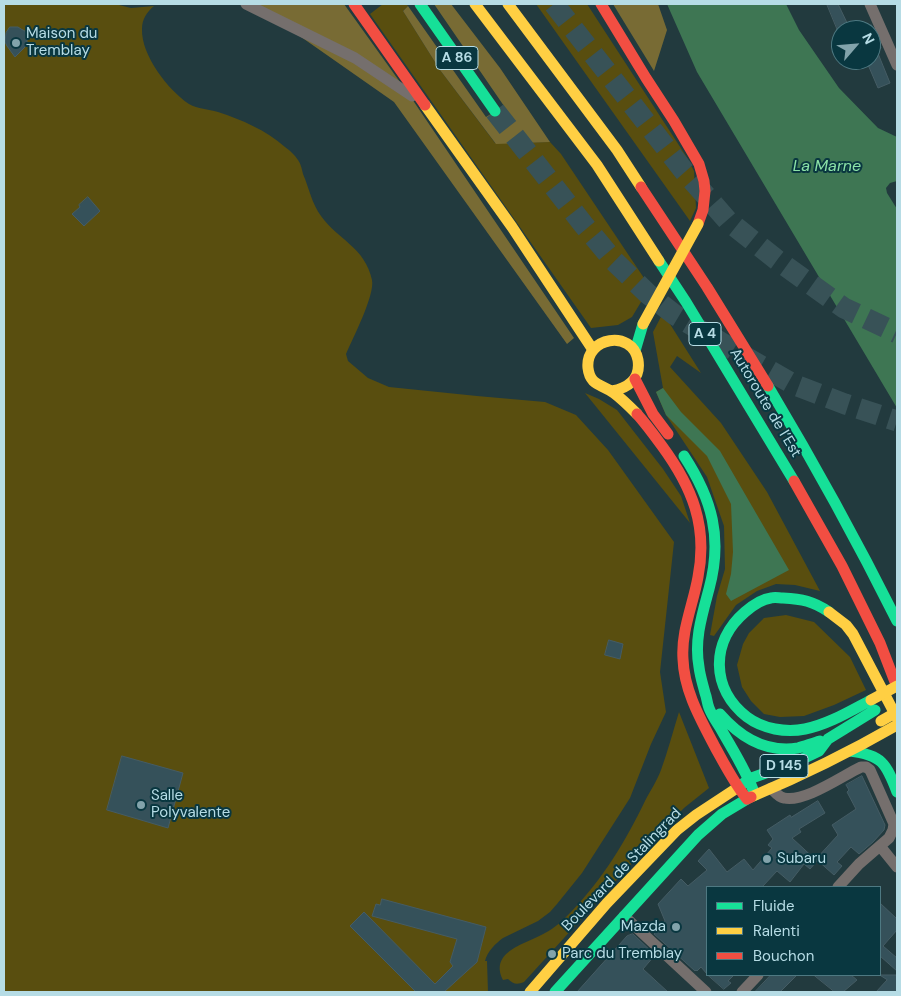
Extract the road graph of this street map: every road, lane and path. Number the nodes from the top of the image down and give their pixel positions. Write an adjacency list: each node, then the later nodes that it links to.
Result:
1 (246, 4): 9 (street)
2 (354, 4): 9 (main road)
3 (420, 4): 10 (main road, A 86)
4 (475, 4): 16 (main road, Autoroute de l’Est / A 4)
5 (508, 4): 15 (main road, Autoroute de l’Est / A 4)
6 (601, 4): 12 (main road, bridge)
7 (870, 4): 8 (street)
8 (897, 65)
9 (425, 105): 11 (main road)
10 (495, 111)
11 (593, 350): 12 (main road); 14 (main road)
12 (635, 351): 13 (main road)
13 (635, 379): 14 (main road); 17 (main road)
14 (612, 391): 29 (main road)
15 (897, 621)
16 (897, 686): 19 (main road, bridge)
17 (707, 697): 25 (main road); 28 (main road)
18 (897, 697): 19 (main road)
19 (873, 705): 21 (main road); 25 (main road, Boulevard de Stalingrad / D 145)
20 (897, 712): 23 (main road, bridge)
21 (897, 718)
22 (897, 725): 23 (main road)
23 (880, 726): 27 (main road, D 145)
24 (859, 733): 26 (main road)
25 (828, 739): 26 (main road, Boulevard de Stalingrad / D 145)
26 (819, 751): 28 (main road, Boulevard de Stalingrad / D 145)
27 (850, 751): 30 (main road, Boulevard de Stalingrad / D 145); 31 (main road)
28 (749, 779): 29 (main road, Boulevard de Stalingrad / D 145); 32 (main road)
29 (737, 788): 32 (main road); 38 (main road, Boulevard de Stalingrad / D 145)
30 (771, 788): 32 (main road, Boulevard de Stalingrad / D 145); 33 (street)
31 (897, 792)
32 (751, 797): 36 (main road, Boulevard de Stalingrad / D 145)
33 (880, 846): 34 (street); 35 (street)
34 (897, 867)
35 (839, 886)
36 (624, 916): 39 (main road, Boulevard de Stalingrad / D 145); 40 (street)
37 (757, 976): 41 (street)
38 (530, 992)
39 (555, 992)
40 (706, 992)
41 (742, 992)

